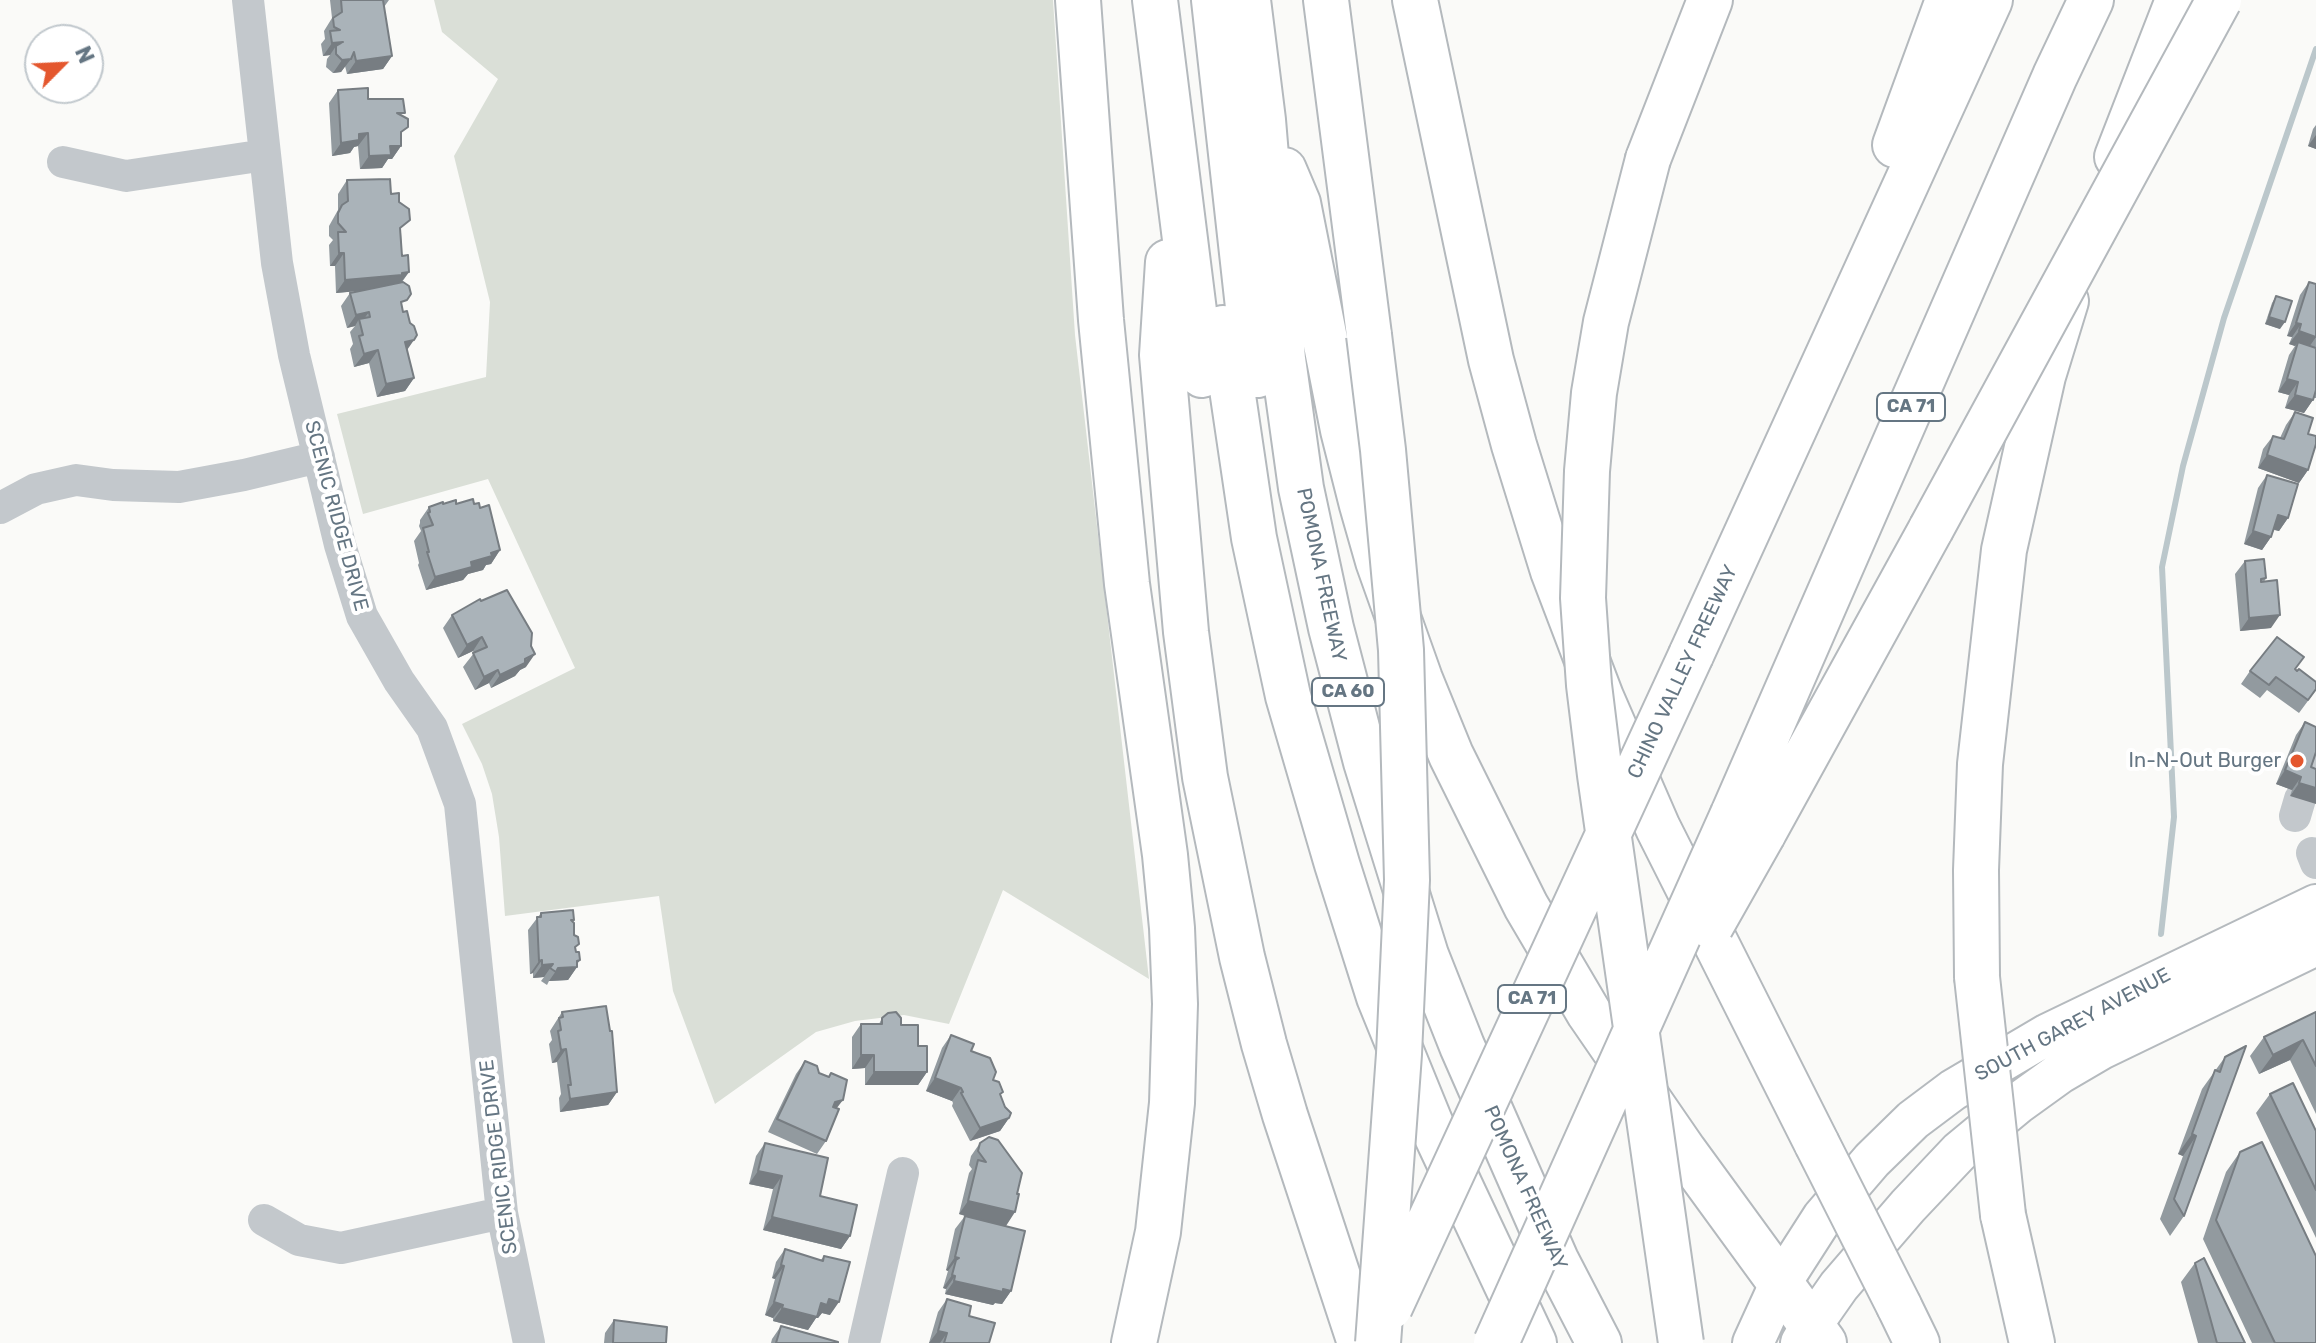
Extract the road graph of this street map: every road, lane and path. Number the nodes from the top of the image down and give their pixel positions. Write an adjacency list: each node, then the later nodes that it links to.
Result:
1 (248, 0): 16 (street, SCENIC RIDGE DRIVE)
2 (1078, 0): 33 (highway)
3 (1155, 0): 17 (highway)
4 (1184, 0): 38 (highway)
5 (1214, 0): 39 (highway)
6 (1248, 0): 15 (highway, POMONA FREEWAY / CA 60)
7 (1326, 0): 35 (highway, bridge)
8 (1415, 0): 29 (highway, bridge)
9 (1710, 0): 41 (highway, bridge)
10 (1948, 0): 19 (highway)
11 (1990, 0): 19 (highway, CHINO VALLEY FREEWAY / CA 71)
12 (2091, 0): 22 (highway, CA 71)
13 (2178, 0): 43 (highway, bridge)
14 (2219, 0): 22 (highway, bridge)
15 (1263, 120): 28 (highway); 40 (highway, POMONA FREEWAY / CA 60)
16 (265, 155): 18 (street); 20 (street, SCENIC RIDGE DRIVE)
17 (1174, 160): 34 (highway); 37 (highway)
18 (63, 162)
19 (1782, 451): 35 (highway, CHINO VALLEY FREEWAY / CA 71, bridge)
20 (319, 457): 21 (street); 26 (street, SCENIC RIDGE DRIVE)
21 (0, 508)
22 (1748, 824): 36 (highway, bridge)
23 (2316, 905): 28 (main road, SOUTH GAREY AVENUE)
24 (2313, 954): 30 (main road, SOUTH GAREY AVENUE)
25 (903, 1173): 32 (street)
26 (502, 1213): 27 (street); 31 (street, SCENIC RIDGE DRIVE)
27 (264, 1220)
28 (1780, 1284): 30 (highway); 42 (main road, SOUTH GAREY AVENUE)
29 (1908, 1325)
30 (1812, 1337)
31 (529, 1343)
32 (864, 1343)
33 (1134, 1343)
34 (1360, 1343)
35 (1376, 1343)
36 (1496, 1343)
37 (1507, 1343)
38 (1534, 1343)
39 (1569, 1343)
40 (1599, 1343)
41 (1681, 1343)
42 (1753, 1343)
43 (2032, 1343)

